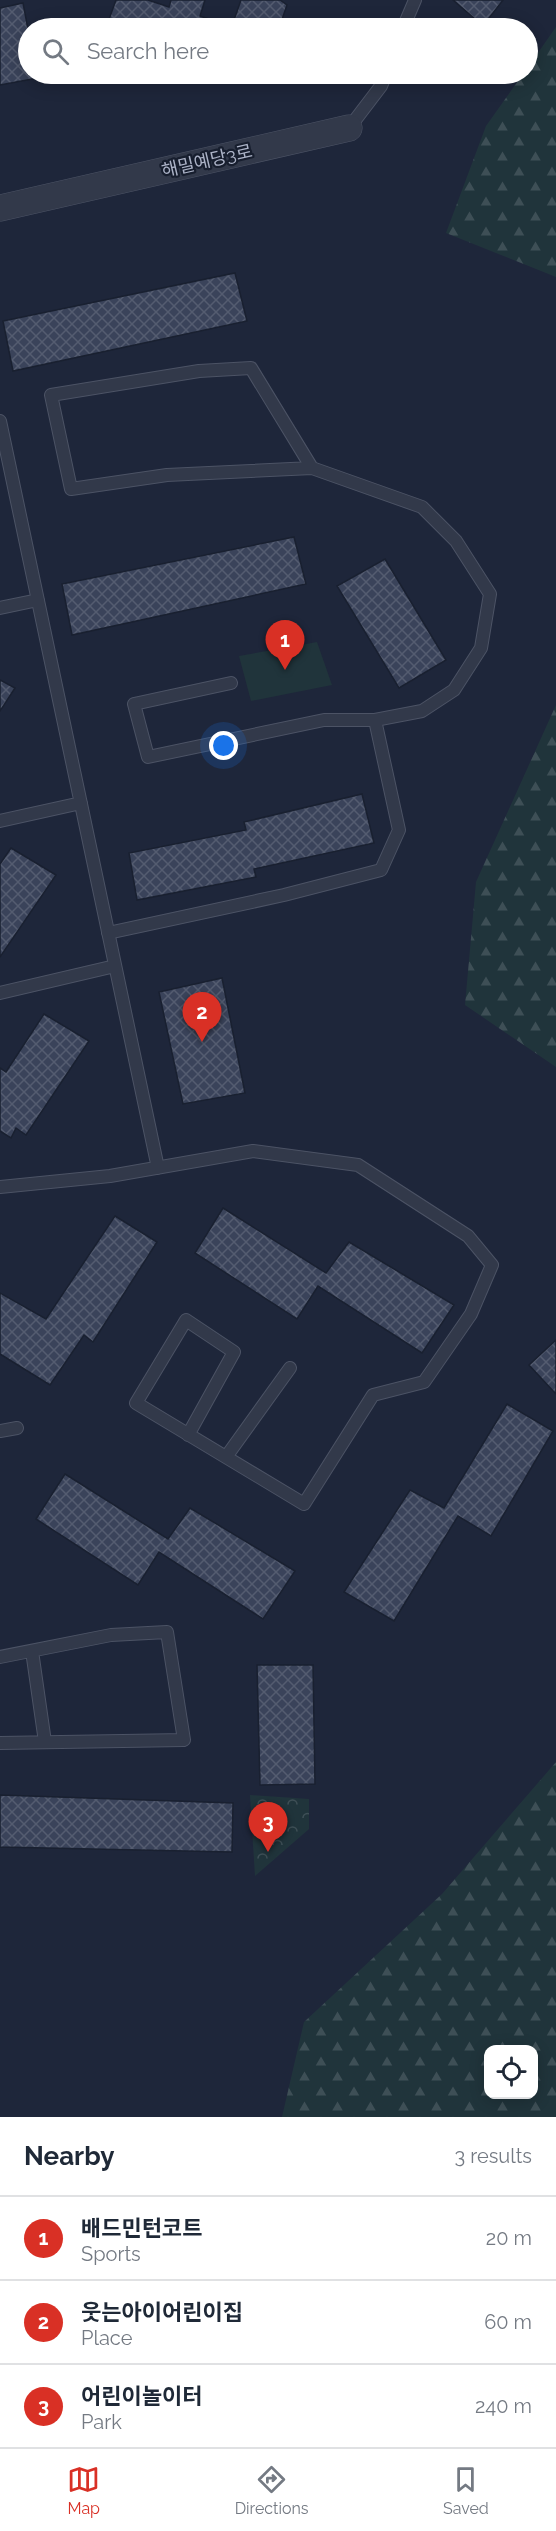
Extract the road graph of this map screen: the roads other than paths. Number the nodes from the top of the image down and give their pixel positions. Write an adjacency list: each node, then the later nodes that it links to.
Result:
1 (415, 0): 2 (lane)
2 (408, 18)
3 (382, 84): 4 (lane, 해밀예당3로)
4 (349, 128): 5 (street, 해밀예당3로)
5 (0, 208)
6 (1, 430): 8 (lane)
7 (312, 468): 7 (lane); 11 (lane)
8 (38, 600): 9 (lane); 12 (lane)
9 (0, 608)
10 (231, 683): 11 (lane)
11 (375, 720): 14 (lane)
12 (81, 803): 13 (lane); 14 (lane)
13 (0, 820)
14 (108, 933): 15 (lane)
15 (115, 966): 16 (lane); 17 (lane)
16 (0, 993)
17 (158, 1168): 18 (lane); 23 (lane)
18 (0, 1187)
19 (290, 1368): 23 (lane)
20 (17, 1428): 21 (lane)
21 (0, 1431)
22 (188, 1434): 22 (lane); 23 (lane)
23 (226, 1457)
24 (32, 1651): 25 (lane); 26 (lane); 26 (lane)
25 (0, 1657)
26 (45, 1742): 27 (lane)
27 (0, 1743)

